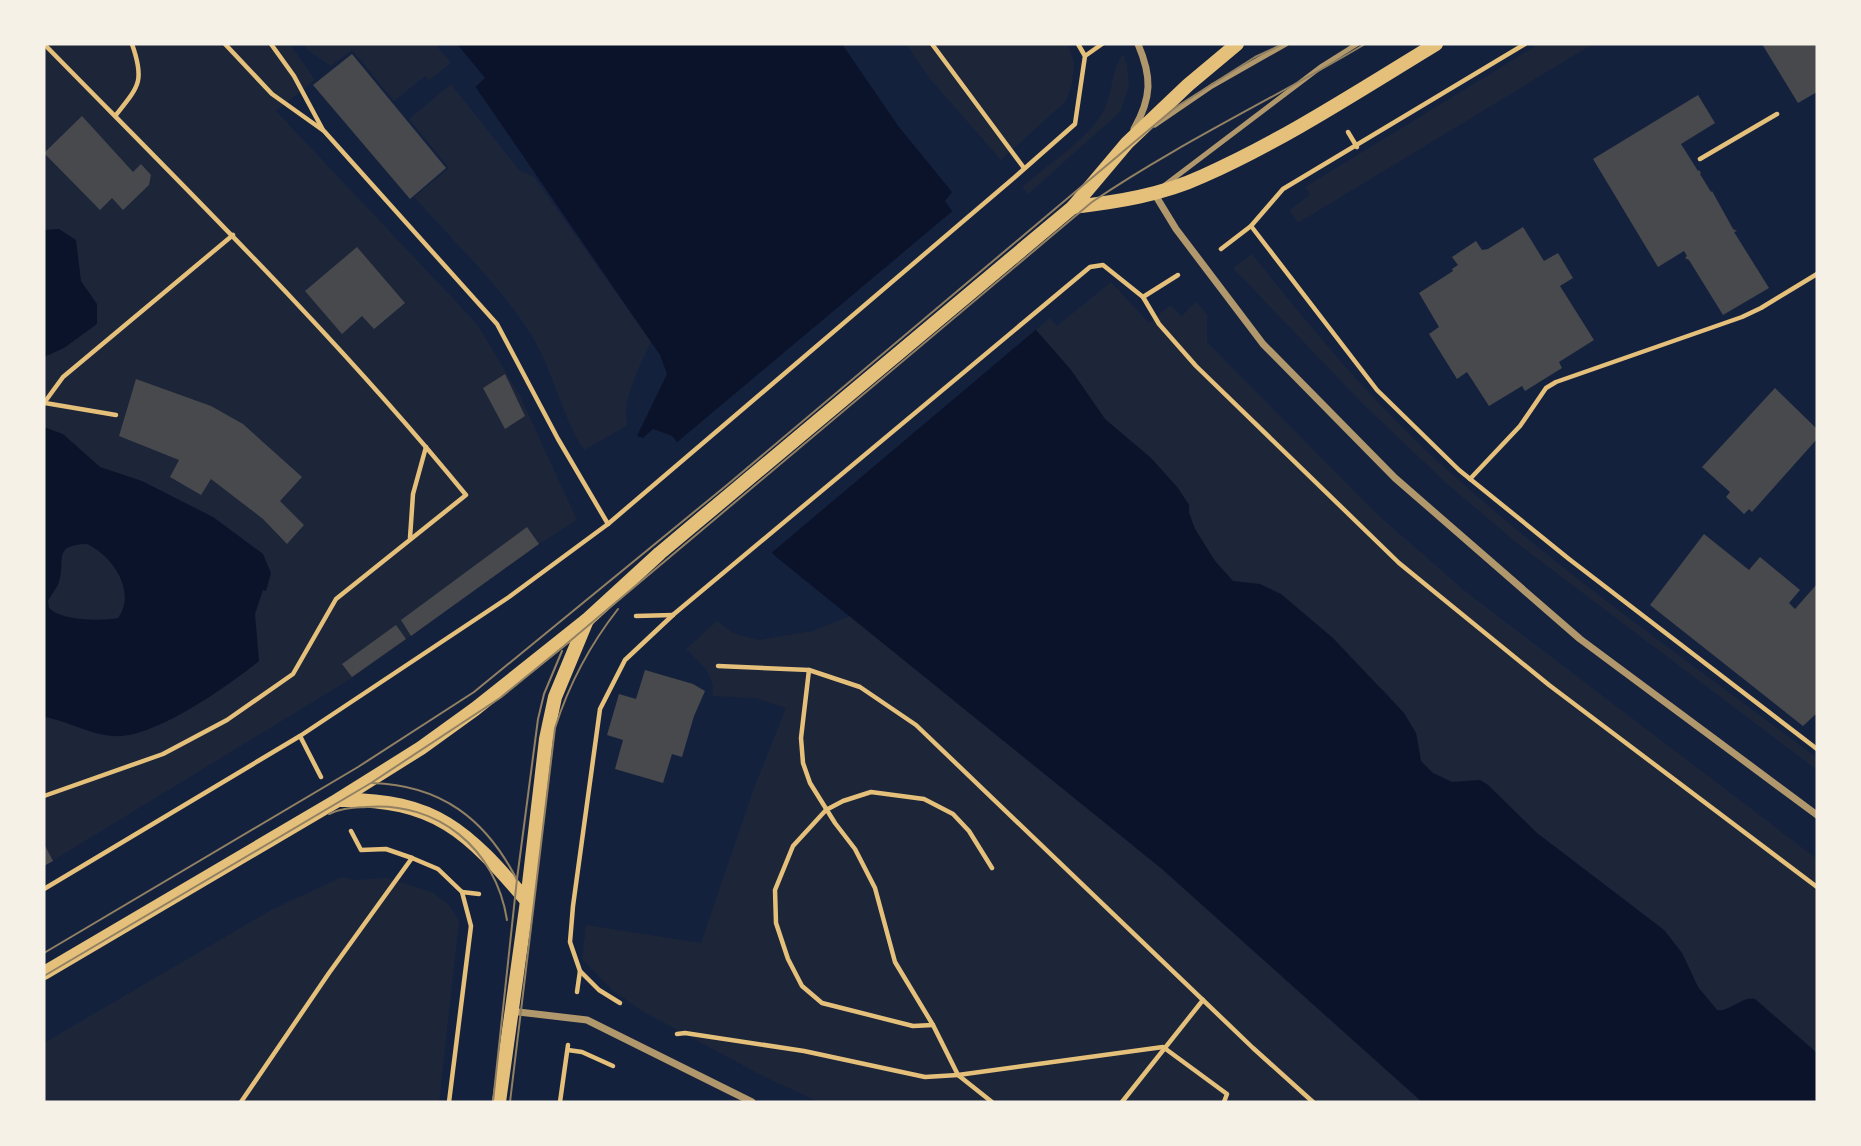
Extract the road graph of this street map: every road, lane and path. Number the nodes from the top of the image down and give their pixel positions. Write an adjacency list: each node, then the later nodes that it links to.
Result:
1 (44, 44): 16 (path)
2 (132, 44): 16 (path)
3 (225, 44): 17 (path)
4 (271, 44): 17 (path)
5 (932, 44): 20 (path)
6 (1078, 44): 14 (path)
7 (1102, 44): 14 (path)
8 (1138, 44): 18 (street)
9 (1237, 44): 18 (main road)
10 (1286, 44): 18 (lane)
11 (1357, 44): 21 (lane)
12 (1436, 44): 21 (main road)
13 (1525, 44): 23 (path)
14 (1085, 56): 20 (path)
15 (1777, 114): 19 (path)
16 (116, 115): 24 (path)
17 (324, 131): 33 (path)
18 (1127, 144): 22 (main road)
19 (1700, 159)
20 (1024, 168): 33 (path)
21 (1154, 193): 22 (main road); 44 (street)
22 (1073, 207): 35 (main road)
23 (1251, 226): 25 (path); 32 (path)
24 (233, 234): 29 (path); 31 (path)
25 (1222, 248)
26 (1817, 274): 32 (path)
27 (1174, 277): 28 (path)
28 (1143, 297): 47 (path); 50 (path)
29 (44, 403): 30 (path)
30 (116, 415)
31 (426, 446): 34 (path); 34 (path)
32 (1470, 479): 39 (path)
33 (608, 524): 38 (path)
34 (410, 539): 41 (path)
35 (588, 619): 42 (main road); 49 (main road)
36 (718, 666): 37 (path)
37 (809, 670): 43 (path); 53 (path)
38 (300, 737): 40 (path); 48 (path)
39 (1817, 749)
40 (323, 781)
41 (44, 796)
42 (336, 801): 45 (path); 49 (main road); 51 (main road)
43 (826, 810): 46 (path); 56 (path); 56 (path)
44 (1817, 815)
45 (412, 858): 61 (path); 62 (path)
46 (992, 868)
47 (1817, 887)
48 (44, 889)
49 (527, 901): 55 (main road)
50 (580, 971): 52 (path); 54 (path)
51 (44, 973)
52 (579, 980)
53 (1203, 1000): 58 (path); 69 (path)
54 (621, 1004)
55 (510, 1011): 63 (main road); 65 (street)
56 (933, 1025): 60 (path)
57 (674, 1034): 60 (path)
58 (1163, 1047): 60 (path); 67 (path); 68 (path)
59 (625, 1072): 64 (path)
60 (958, 1075): 66 (path)
61 (241, 1102)
62 (449, 1102)
63 (499, 1102)
64 (560, 1102)
65 (752, 1102)
66 (992, 1102)
67 (1122, 1102)
68 (1224, 1102)
69 (1313, 1102)

